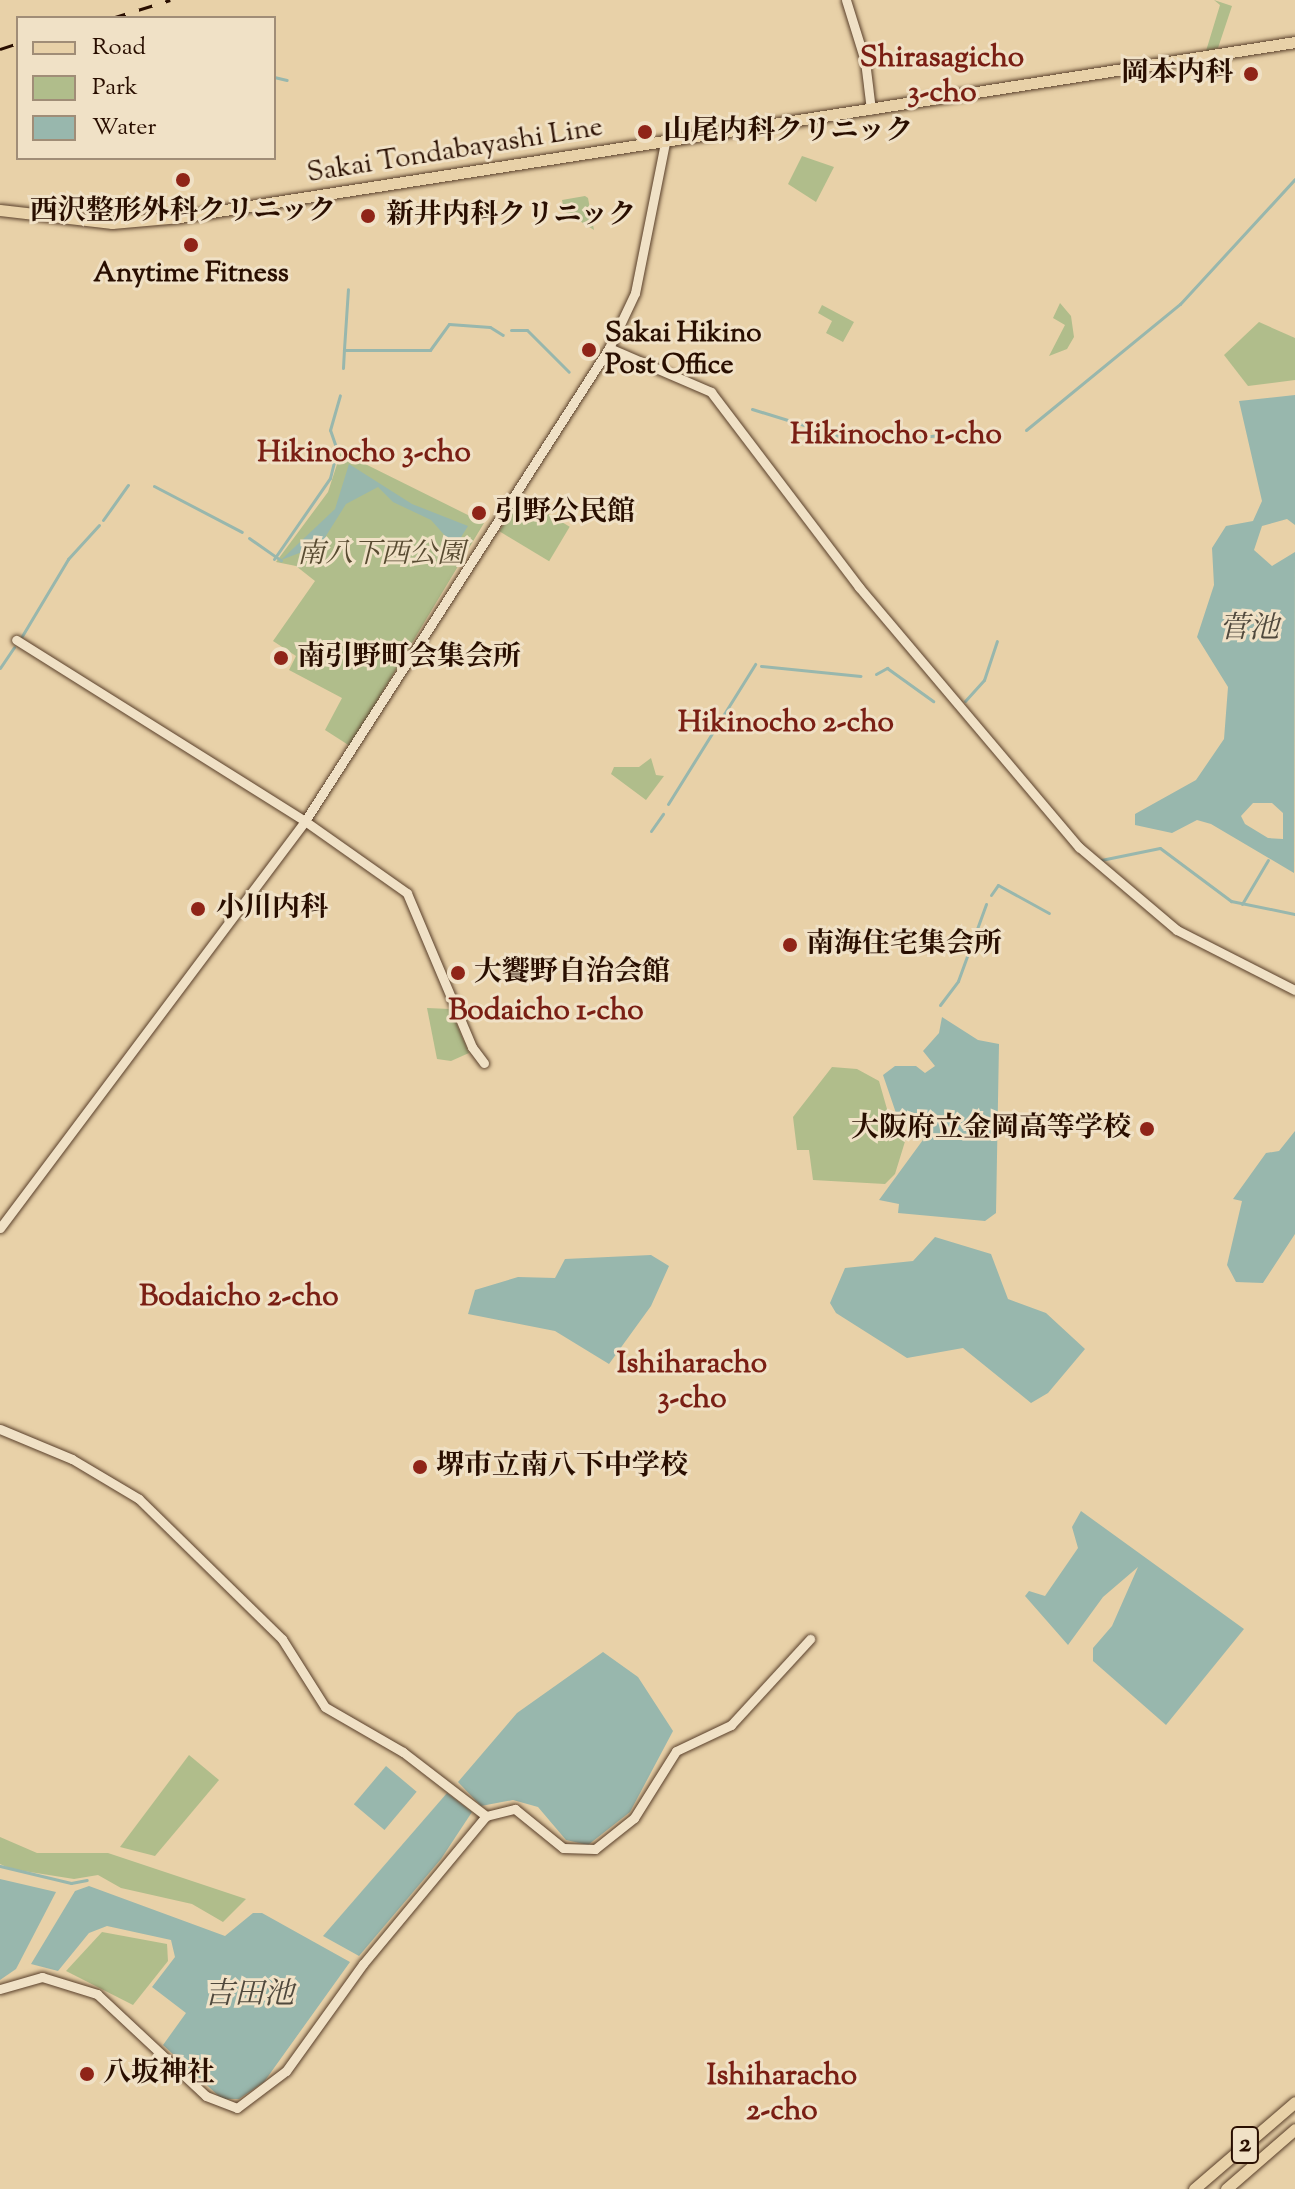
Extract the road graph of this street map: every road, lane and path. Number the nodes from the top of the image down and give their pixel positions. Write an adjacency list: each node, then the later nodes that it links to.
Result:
1 (846, 0): 3 (street)
2 (1295, 42): 3 (main road, Sakai Tondabayashi Line)
3 (871, 110): 4 (main road, Sakai Tondabayashi Line)
4 (665, 143): 5 (main road, Sakai Tondabayashi Line); 6 (street)
5 (0, 210)
6 (609, 348): 8 (street); 9 (street)
7 (16, 640): 8 (street)
8 (305, 821): 10 (street); 11 (street)
9 (1295, 990)
10 (484, 1063)
11 (0, 1228)
12 (0, 1429): 14 (street)
13 (810, 1639): 14 (street)
14 (486, 1816): 15 (street)
15 (0, 1989)
16 (1295, 2102): 18 (main road, 2)
17 (1295, 2129): 19 (main road, 2)
18 (1194, 2189)
19 (1226, 2189)

